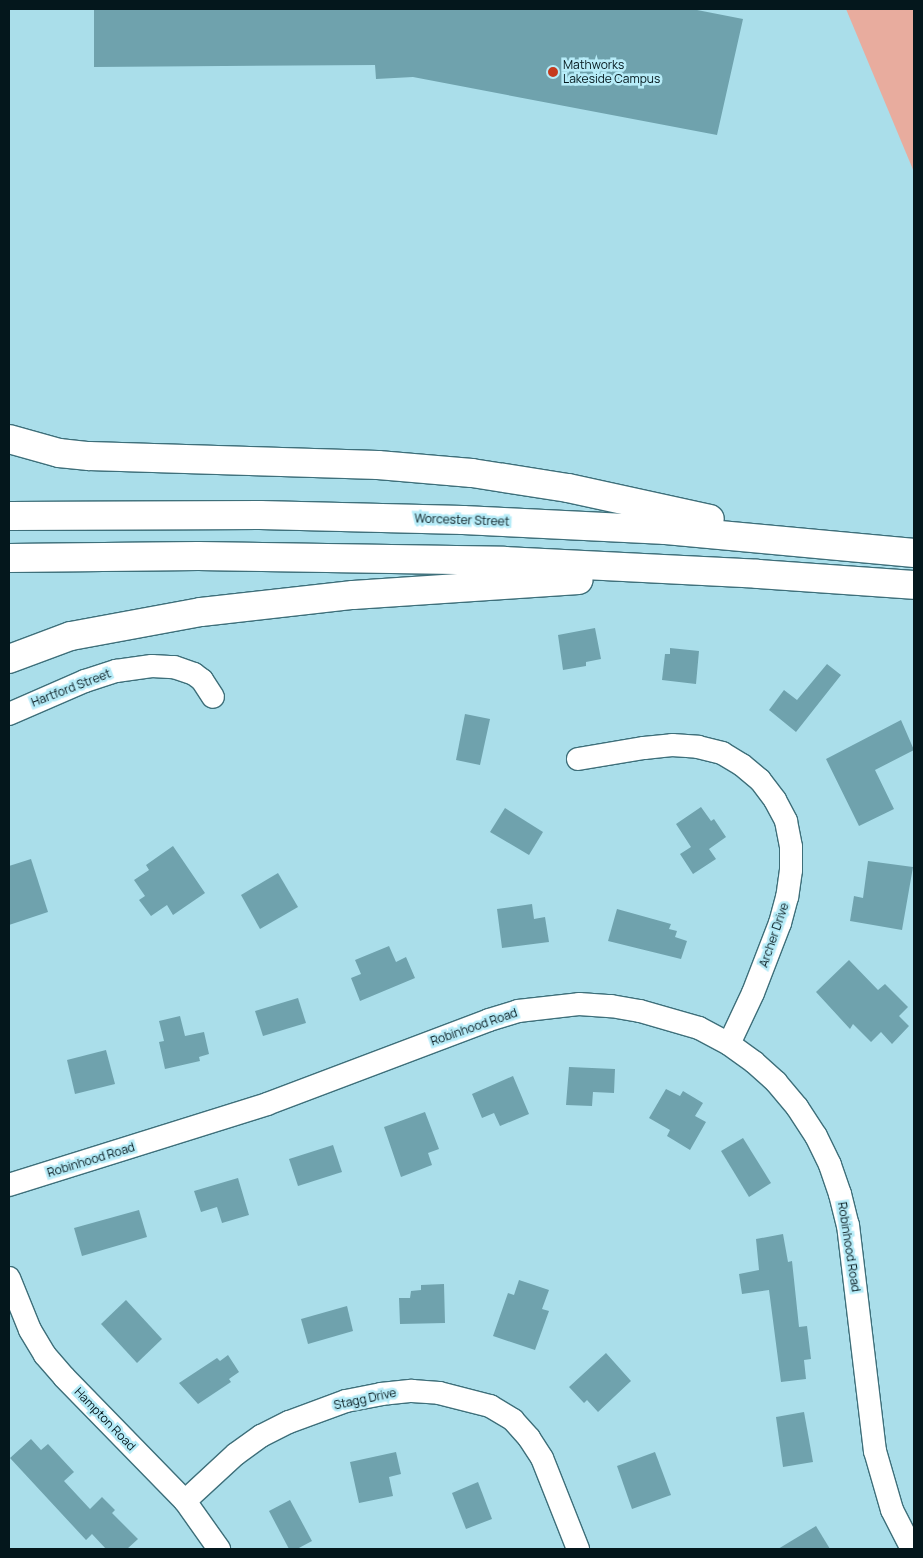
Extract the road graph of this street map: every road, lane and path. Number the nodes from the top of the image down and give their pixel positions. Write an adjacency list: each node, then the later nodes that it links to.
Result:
1 (9, 439): 3 (highway)
2 (9, 516): 3 (highway, Worcester Street)
3 (869, 549): 4 (highway, Worcester Street)
4 (914, 553)
5 (9, 558): 6 (highway)
6 (708, 571): 7 (highway); 8 (highway)
7 (914, 585)
8 (9, 659)
9 (213, 697): 10 (street, Hartford Street)
10 (9, 714)
11 (578, 759): 12 (street, Archer Drive)
12 (728, 1044): 13 (street, Robinhood Road); 18 (street, Robinhood Road)
13 (9, 1185)
14 (9, 1278): 15 (street, Hampton Road)
15 (185, 1500): 16 (street, Hampton Road); 17 (street, Stagg Drive)
16 (219, 1549)
17 (578, 1549)
18 (912, 1549)

